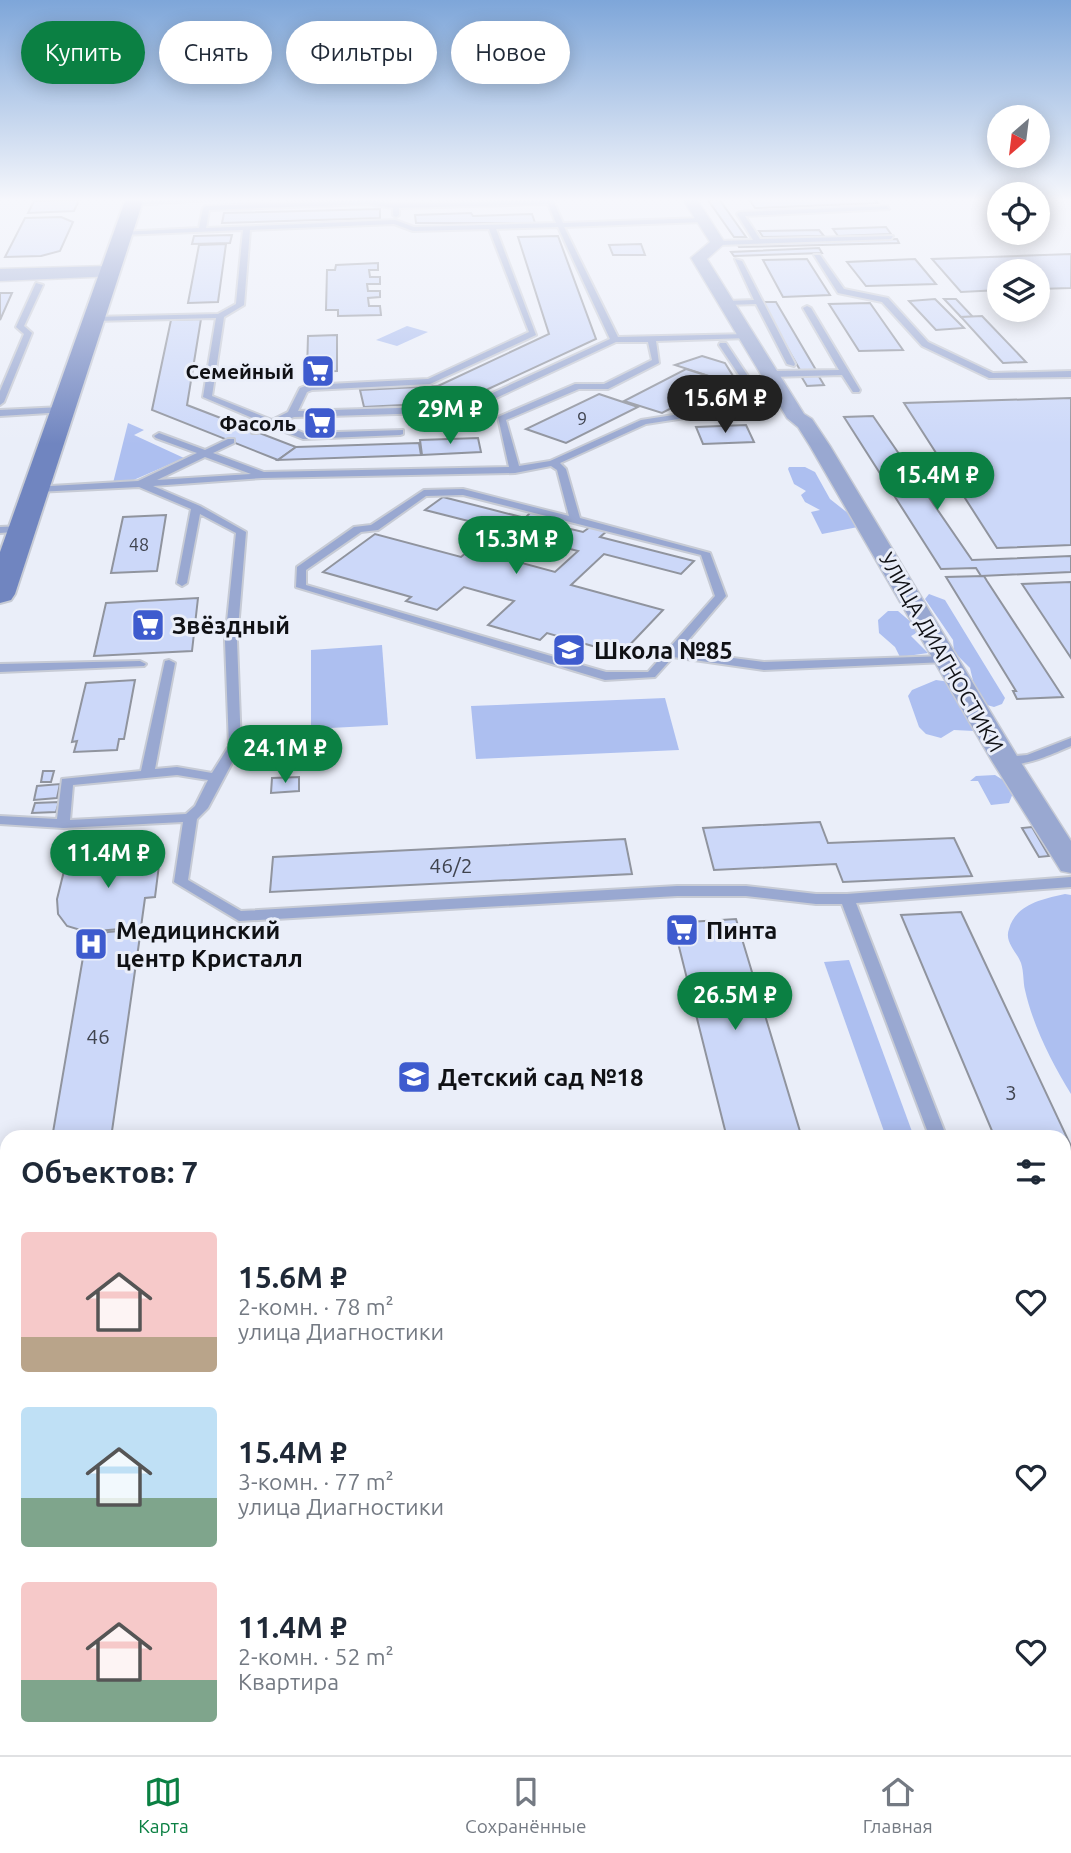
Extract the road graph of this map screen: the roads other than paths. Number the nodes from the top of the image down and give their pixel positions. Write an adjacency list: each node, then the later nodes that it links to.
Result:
1 (105, 280): 13 (main road)
2 (242, 280): 12 (lane)
3 (512, 280): 18 (lane)
4 (586, 280): 16 (lane)
5 (713, 280): 10 (street, УЛИЦА ДИАГНОСТИКИ)
6 (748, 280): 9 (lane)
7 (833, 280): 24 (lane)
8 (39, 285): 27 (lane)
9 (759, 302): 10 (lane); 23 (lane)
10 (727, 303): 14 (street, УЛИЦА ДИАГНОСТИКИ)
11 (807, 308): 22 (lane)
12 (220, 316): 13 (lane); 31 (lane)
13 (93, 318): 28 (main road)
14 (748, 335): 15 (lane); 23 (street, УЛИЦА ДИАГНОСТИКИ)
15 (651, 339): 16 (lane); 38 (lane)
16 (615, 340): 21 (lane)
17 (723, 345): 25 (lane)
18 (499, 349): 19 (lane); 30 (lane)
19 (510, 352)
20 (545, 363): 21 (lane)
21 (558, 367): 30 (lane)
22 (845, 372): 23 (lane); 26 (lane)
23 (779, 373): 25 (lane); 48 (street, УЛИЦА ДИАГНОСТИКИ)
24 (1071, 374)
25 (748, 382): 37 (lane)
26 (856, 390)
27 (0, 402)
28 (62, 410): 29 (lane); 41 (main road)
29 (0, 413)
30 (292, 414): 31 (lane)
31 (274, 424): 32 (lane); 33 (lane)
32 (254, 431)
33 (400, 432)
34 (159, 436): 36 (lane)
35 (231, 441): 36 (lane)
36 (208, 454): 39 (lane); 40 (lane)
37 (554, 463): 38 (lane); 43 (lane)
38 (515, 470): 39 (lane)
39 (263, 475): 40 (lane)
40 (140, 484): 41 (lane); 42 (lane)
41 (36, 489): 44 (main road)
42 (196, 508): 45 (lane); 55 (lane)
43 (575, 520): 47 (lane); 47 (lane)
44 (11, 529): 46 (main road)
45 (181, 583)
46 (1, 591)
47 (671, 653): 48 (lane)
48 (946, 659): 53 (street, УЛИЦА ДИАГНОСТИКИ)
49 (169, 663): 54 (lane)
50 (140, 664): 51 (lane)
51 (0, 668)
52 (1071, 742): 53 (lane)
53 (1006, 761): 59 (street, УЛИЦА ДИАГНОСТИКИ)
54 (147, 775): 55 (lane); 58 (lane)
55 (216, 778): 56 (lane)
56 (190, 818): 58 (lane); 61 (lane)
57 (0, 820): 58 (lane)
58 (63, 824)
59 (1071, 864)
60 (1071, 883): 61 (lane)
61 (848, 899): 62 (lane)
62 (936, 1130)

